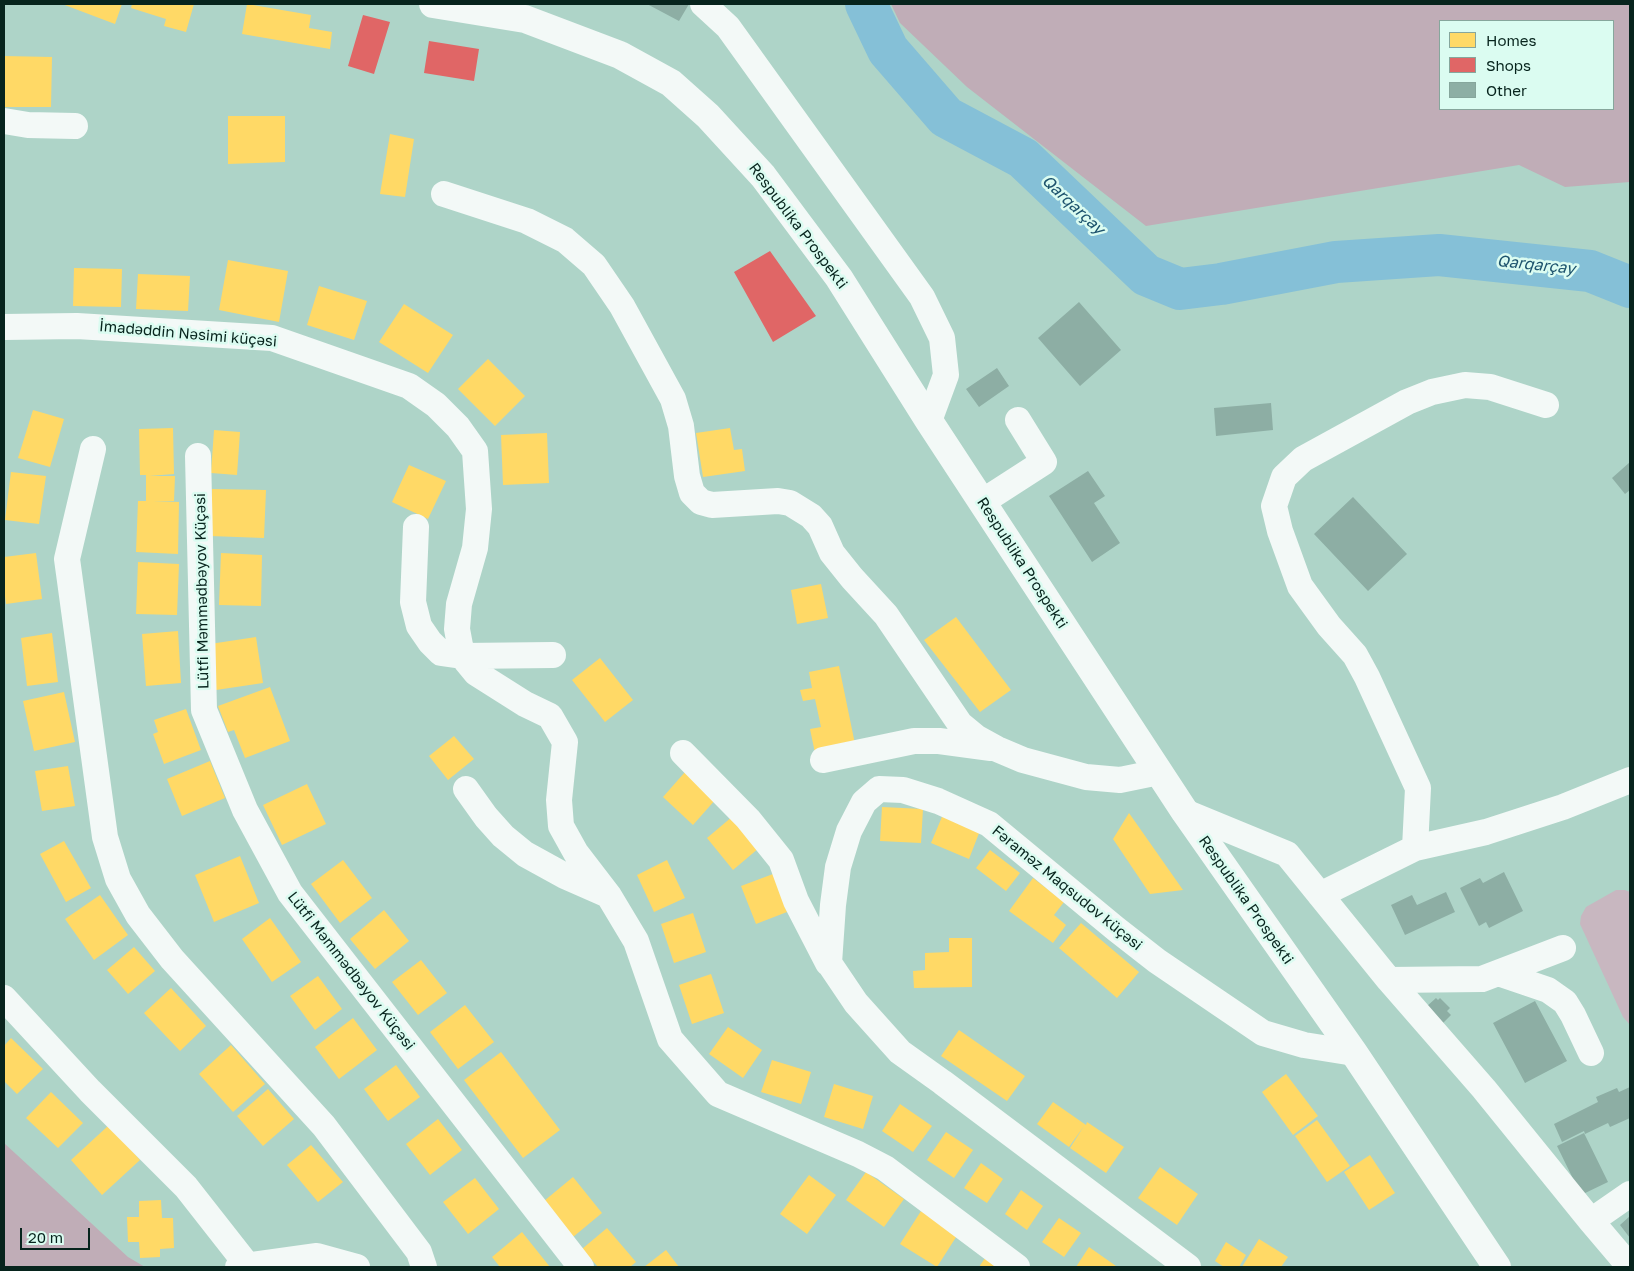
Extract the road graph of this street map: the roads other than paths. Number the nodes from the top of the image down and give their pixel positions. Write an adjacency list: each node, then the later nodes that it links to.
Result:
1 (433, 4): 9 (main road, Respublika Prospekti)
2 (704, 4): 9 (street)
3 (4, 121): 4 (street)
4 (75, 126)
5 (444, 194): 16 (street)
6 (4, 327): 15 (street, İmadəddin Nəsimi küçəsi)
7 (1546, 405): 23 (street)
8 (1018, 420): 12 (street)
9 (929, 421): 12 (main road, Respublika Prospekti)
10 (93, 449): 37 (street)
11 (198, 456): 38 (street, Lütfi Məmmədbəyov Küçəsi)
12 (982, 502): 19 (main road, Respublika Prospekti)
13 (416, 527): 15 (street)
14 (553, 655): 15 (street)
15 (462, 656): 25 (street)
16 (996, 749): 18 (street); 19 (street)
17 (683, 753): 27 (street)
18 (823, 760)
19 (1159, 772): 22 (main road, Respublika Prospekti)
20 (1630, 780): 23 (street)
21 (466, 789): 25 (street)
22 (1185, 812): 24 (street); 32 (main road, Respublika Prospekti)
23 (1415, 848): 24 (street)
24 (1320, 895): 29 (street)
25 (609, 896): 39 (street)
26 (1563, 948): 28 (street)
27 (829, 964): 32 (street, Fəraməz Maqsudov küçəsi); 40 (street)
28 (1498, 973): 29 (street); 31 (street)
29 (1389, 980): 34 (street)
30 (4, 998): 35 (street)
31 (1591, 1053)
32 (1354, 1054): 41 (main road, Respublika Prospekti)
33 (1630, 1194): 34 (street)
34 (1591, 1221): 42 (street)
35 (243, 1266): 36 (street)
36 (357, 1267)
37 (424, 1267)
38 (581, 1267)
39 (1017, 1267)
40 (1188, 1267)
41 (1497, 1267)
42 (1630, 1267)

